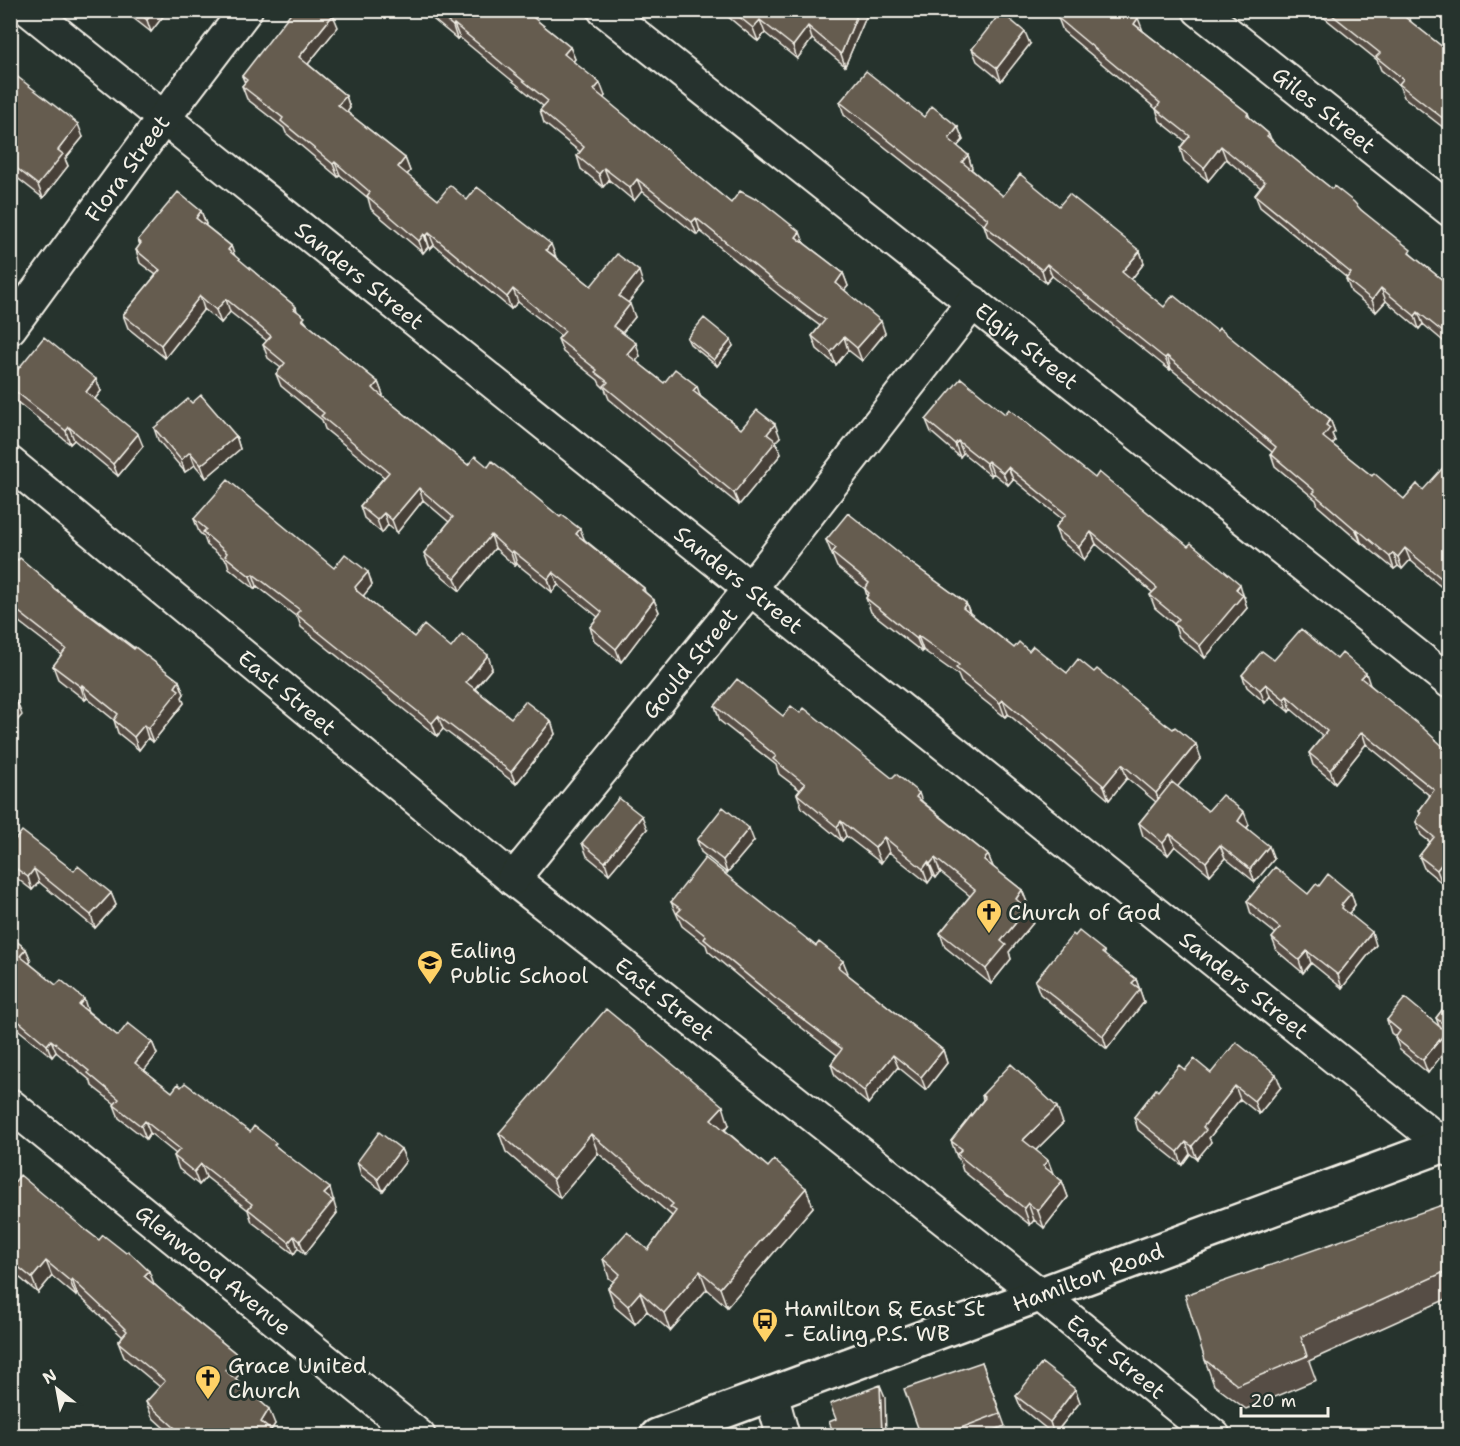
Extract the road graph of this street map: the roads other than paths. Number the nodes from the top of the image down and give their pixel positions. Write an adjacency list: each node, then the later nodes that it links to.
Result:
1 (29, 10): 5 (street, Sanders Street)
2 (246, 10): 5 (street, Flora Street)
3 (604, 10): 7 (street, Elgin Street)
4 (1199, 10): 6 (street, Giles Street)
5 (163, 119): 8 (street, Flora Street); 10 (street, Sanders Street)
6 (1449, 210)
7 (973, 302): 10 (street, Gould Street); 11 (street, Elgin Street)
8 (10, 328)
9 (10, 463): 12 (street, East Street)
10 (750, 589): 12 (street, Gould Street); 14 (street, Sanders Street)
11 (1447, 675)
12 (513, 879): 15 (street, East Street)
13 (10, 1105): 17 (street, Glenwood Avenue)
14 (1448, 1146): 15 (main road, Hamilton Road)
15 (1039, 1294): 16 (main road, Hamilton Road); 20 (street, East Street)
16 (771, 1393): 18 (main road, Hamilton Road); 19 (street)
17 (419, 1436)
18 (657, 1436)
19 (783, 1436)
20 (1214, 1436)

